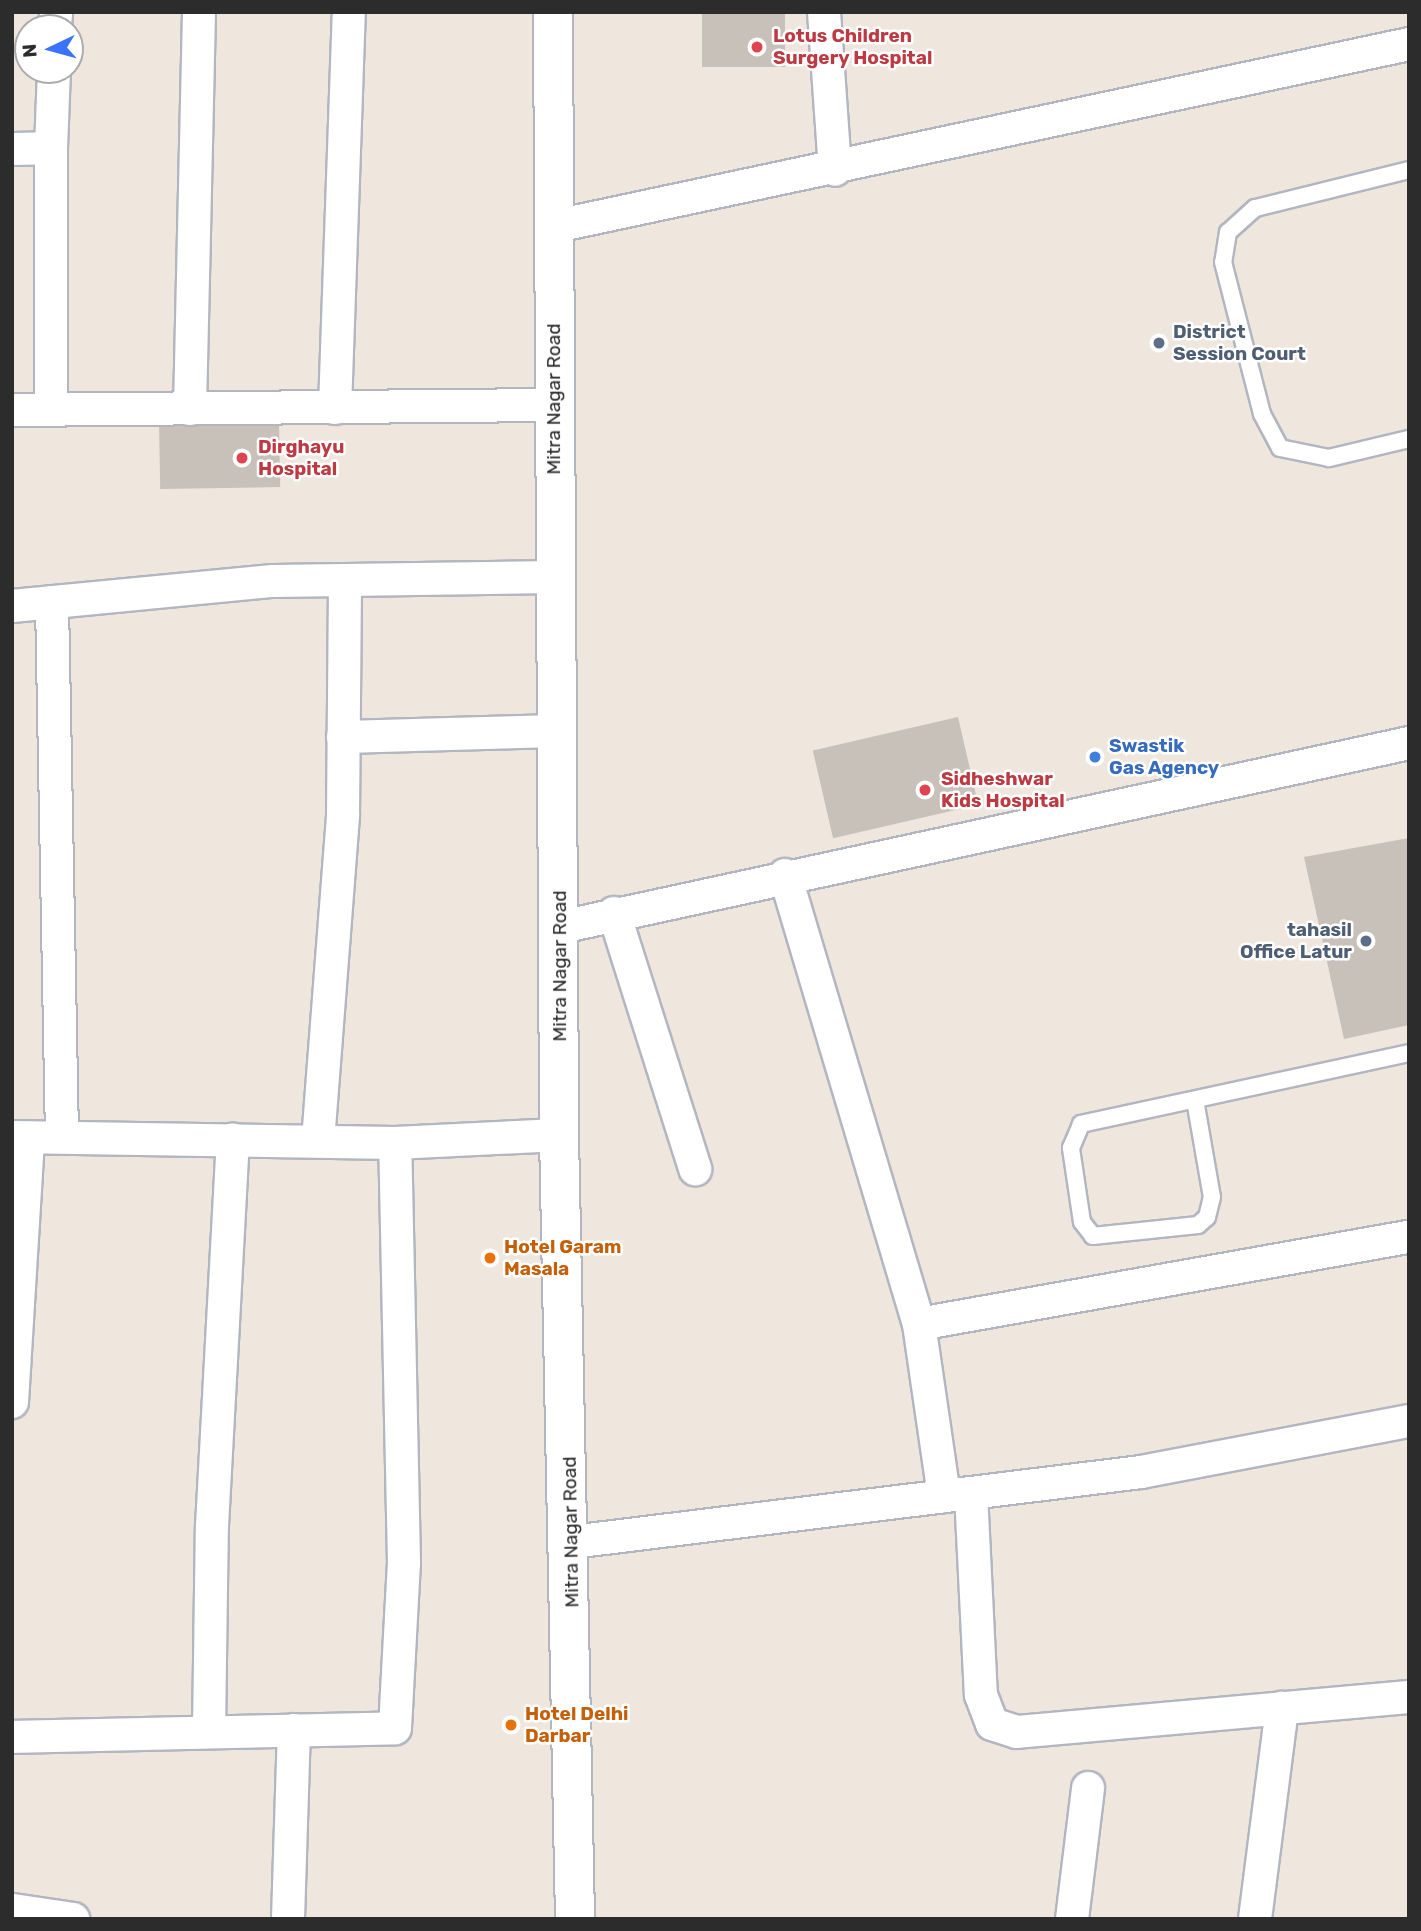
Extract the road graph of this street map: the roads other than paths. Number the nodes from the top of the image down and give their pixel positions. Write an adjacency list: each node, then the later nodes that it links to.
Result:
1 (199, 12): 14 (street)
2 (349, 12): 13 (street)
3 (553, 12): 11 (street, Mitra Nagar Road)
4 (824, 12): 9 (street)
5 (1409, 44): 9 (street)
6 (53, 84): 7 (street)
7 (51, 148): 8 (street); 16 (street)
8 (12, 149)
9 (835, 170): 11 (street)
10 (1409, 170): 17 (lane)
11 (556, 226): 12 (street, Mitra Nagar Road)
12 (553, 405): 13 (street); 18 (street, Mitra Nagar Road)
13 (335, 408): 14 (street)
14 (190, 409): 16 (street)
15 (12, 410): 16 (street)
16 (51, 410)
17 (1409, 439)
18 (554, 577): 19 (street); 22 (street, Mitra Nagar Road)
19 (345, 580): 20 (street); 23 (street)
20 (52, 602): 21 (street); 32 (street)
21 (12, 606)
22 (557, 731): 23 (street); 27 (street, Mitra Nagar Road)
23 (344, 737): 34 (street)
24 (1409, 743): 25 (street)
25 (785, 875): 26 (street); 38 (street)
26 (614, 913): 27 (street); 36 (street)
27 (561, 927): 30 (street, Mitra Nagar Road)
28 (1409, 1053): 29 (lane)
29 (1195, 1100): 29 (lane)
30 (559, 1135): 35 (street); 42 (street, Mitra Nagar Road)
31 (20, 1137): 32 (street); 39 (street)
32 (62, 1137): 33 (street)
33 (233, 1140): 34 (street); 46 (street)
34 (318, 1141): 35 (street)
35 (395, 1143): 45 (street)
36 (695, 1169)
37 (1409, 1237): 38 (street)
38 (919, 1324): 41 (street)
39 (12, 1402)
40 (1409, 1421): 41 (street)
41 (958, 1495): 42 (street); 44 (street)
42 (572, 1542): 52 (street, Mitra Nagar Road)
43 (1409, 1697): 44 (street)
44 (1282, 1708): 54 (street)
45 (294, 1730): 46 (street); 51 (street)
46 (209, 1732): 47 (street)
47 (12, 1737)
48 (1088, 1788): 53 (street)
49 (12, 1910): 50 (street)
50 (73, 1919)
51 (288, 1919)
52 (575, 1919)
53 (1072, 1919)
54 (1255, 1919)

